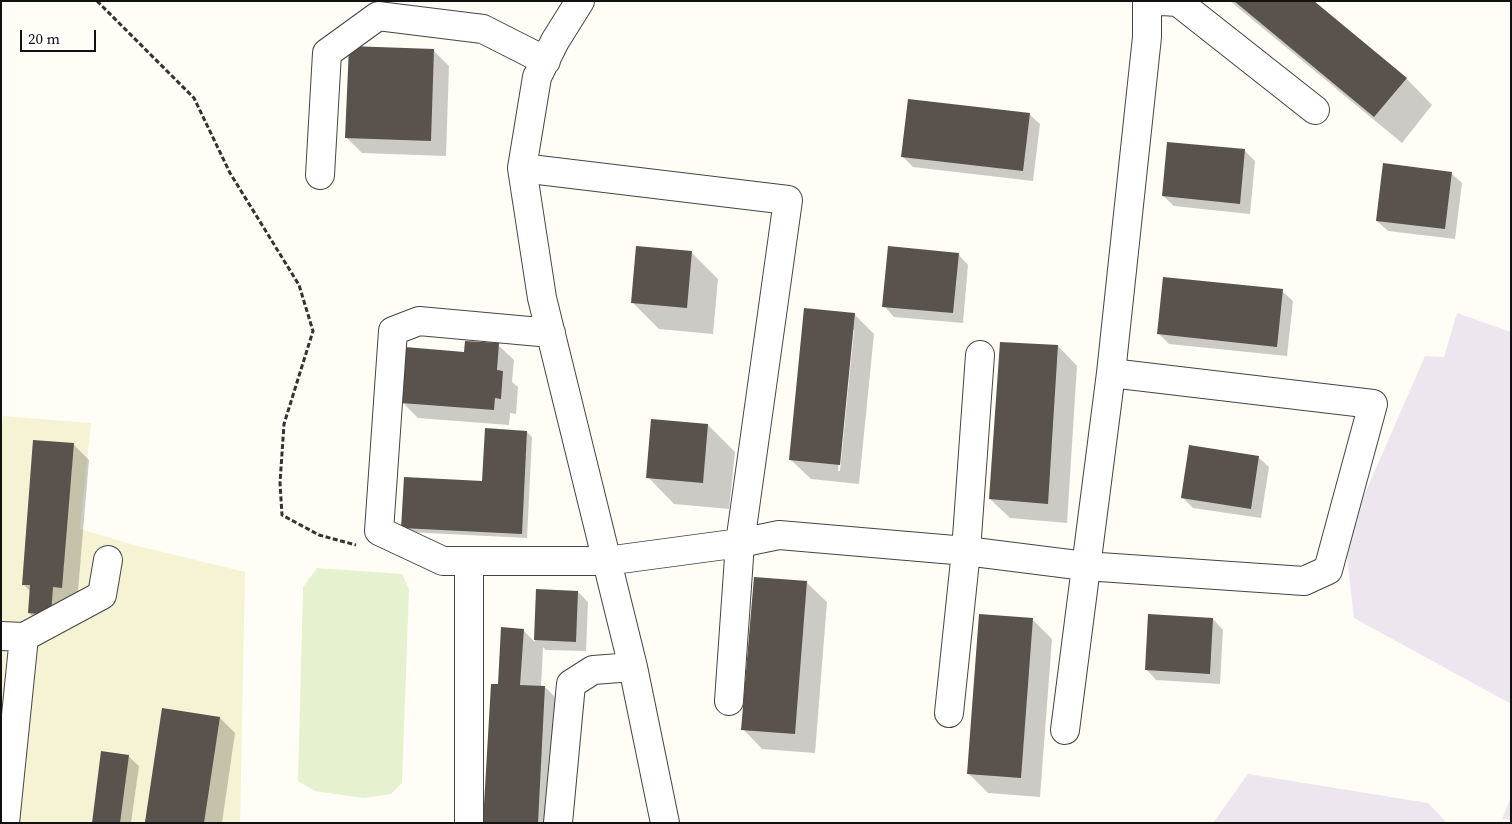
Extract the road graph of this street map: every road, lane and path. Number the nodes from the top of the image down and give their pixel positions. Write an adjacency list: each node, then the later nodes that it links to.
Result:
1 (98, 1): 13 (path)
2 (580, 1): 5 (street)
3 (1147, 1): 11 (street)
4 (1161, 1): 6 (street)
5 (546, 61): 7 (street); 8 (street)
6 (1315, 110)
7 (522, 168): 9 (street); 12 (street)
8 (320, 175)
9 (551, 333): 16 (street); 17 (street)
10 (980, 356): 14 (street)
11 (1111, 373): 18 (street); 18 (street)
12 (740, 543): 14 (street); 17 (street); 21 (street)
13 (366, 548)
14 (966, 551): 18 (street); 22 (street)
15 (108, 560): 19 (street)
16 (469, 561): 17 (street); 25 (street)
17 (606, 561): 20 (street)
18 (1085, 566): 23 (street)
19 (13, 636): 24 (street)
20 (633, 668): 26 (street); 27 (street)
21 (729, 701)
22 (949, 713)
23 (1065, 730)
24 (5, 823)
25 (470, 823)
26 (558, 823)
27 (665, 823)

